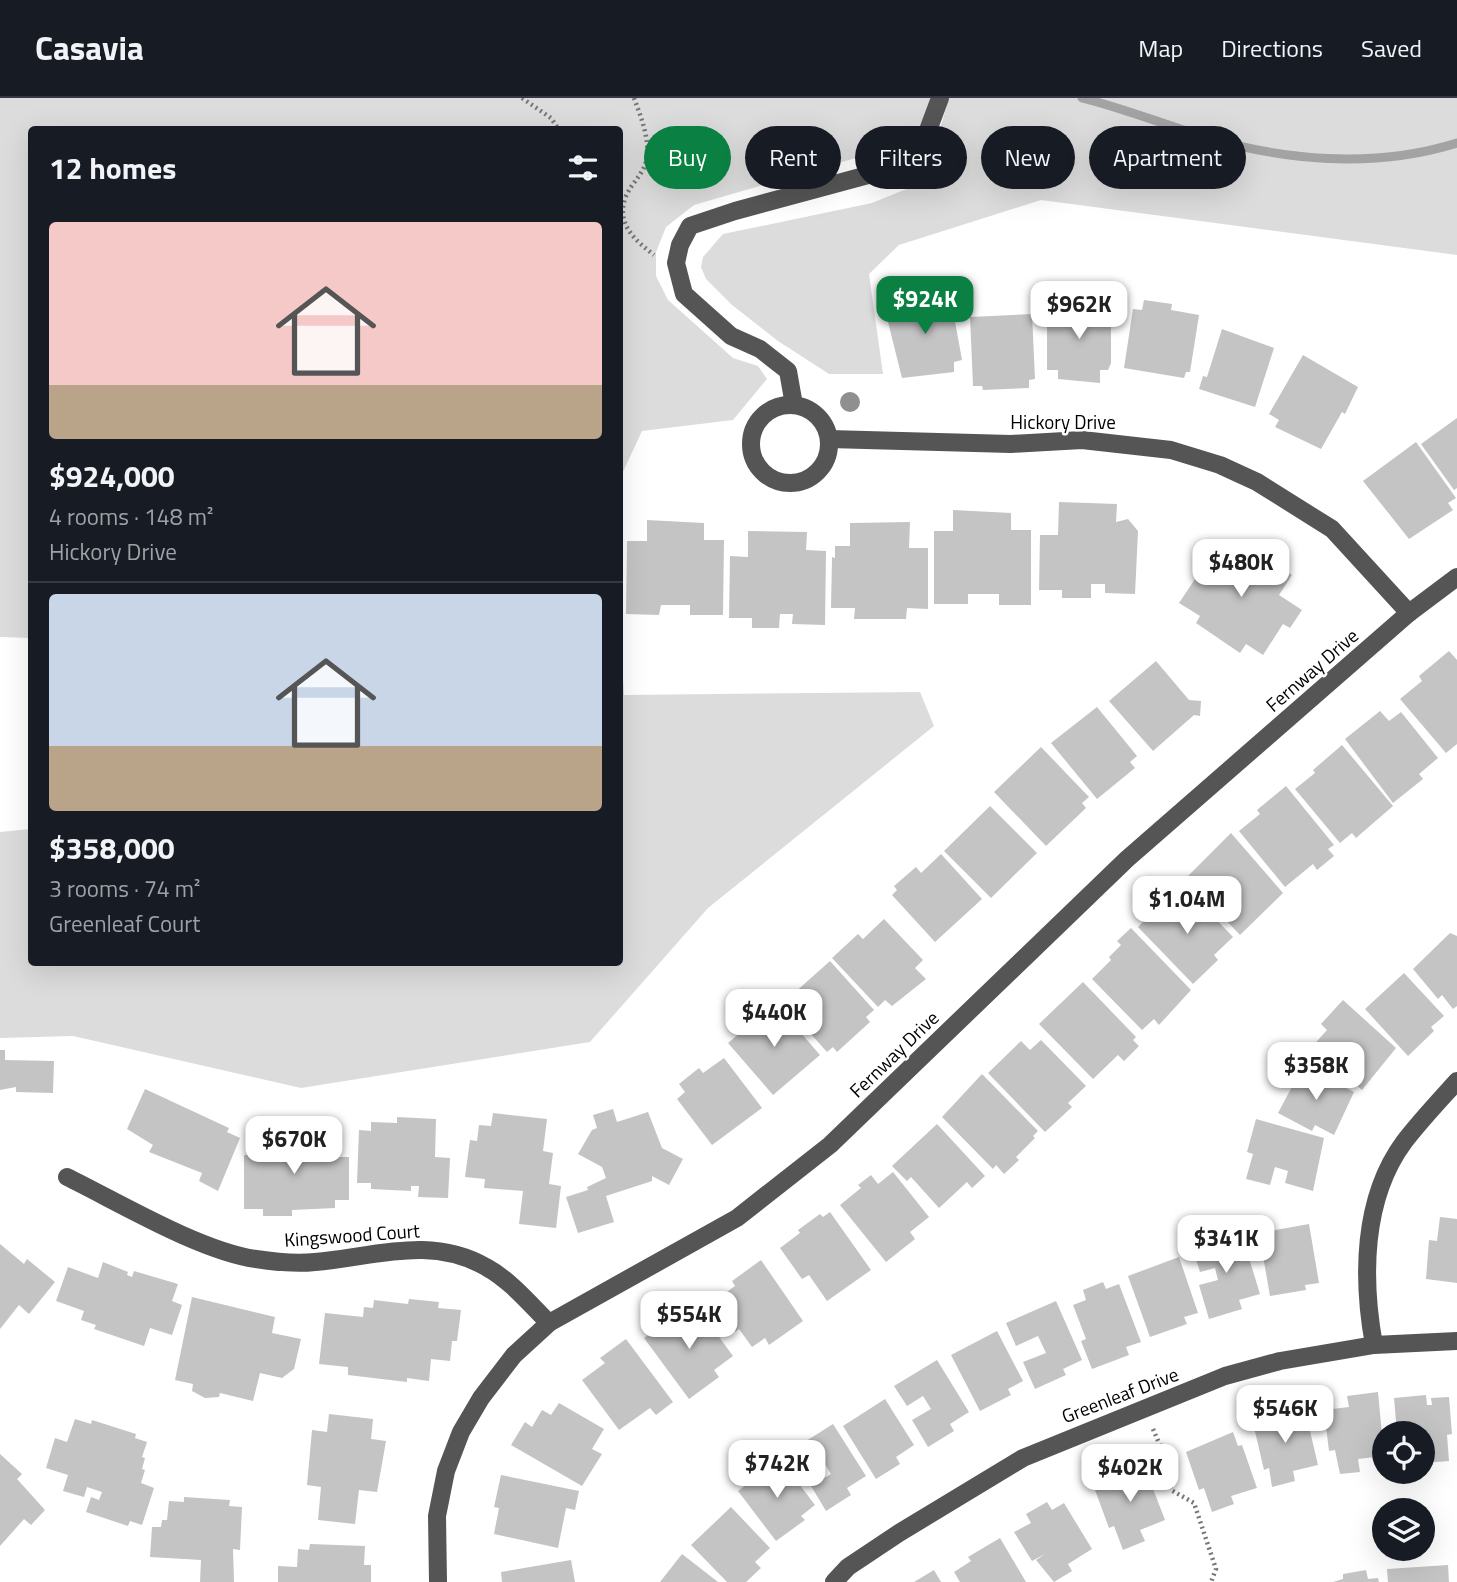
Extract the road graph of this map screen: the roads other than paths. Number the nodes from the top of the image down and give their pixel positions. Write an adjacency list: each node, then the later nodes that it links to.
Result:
1 (940, 98): 2 (street)
2 (794, 405): 3 (street); 3 (street)
3 (829, 439): 5 (street, Hickory Drive)
4 (1457, 577): 5 (street, Fernway Drive)
5 (1409, 613): 8 (street, Fernway Drive)
6 (1457, 1081): 10 (street)
7 (67, 1177): 8 (street, Kingswood Court)
8 (549, 1323): 11 (street, Fernway Drive)
9 (1457, 1341): 10 (street, Greenleaf Drive)
10 (1374, 1345): 12 (street, Greenleaf Drive)
11 (438, 1582)
12 (834, 1582)

